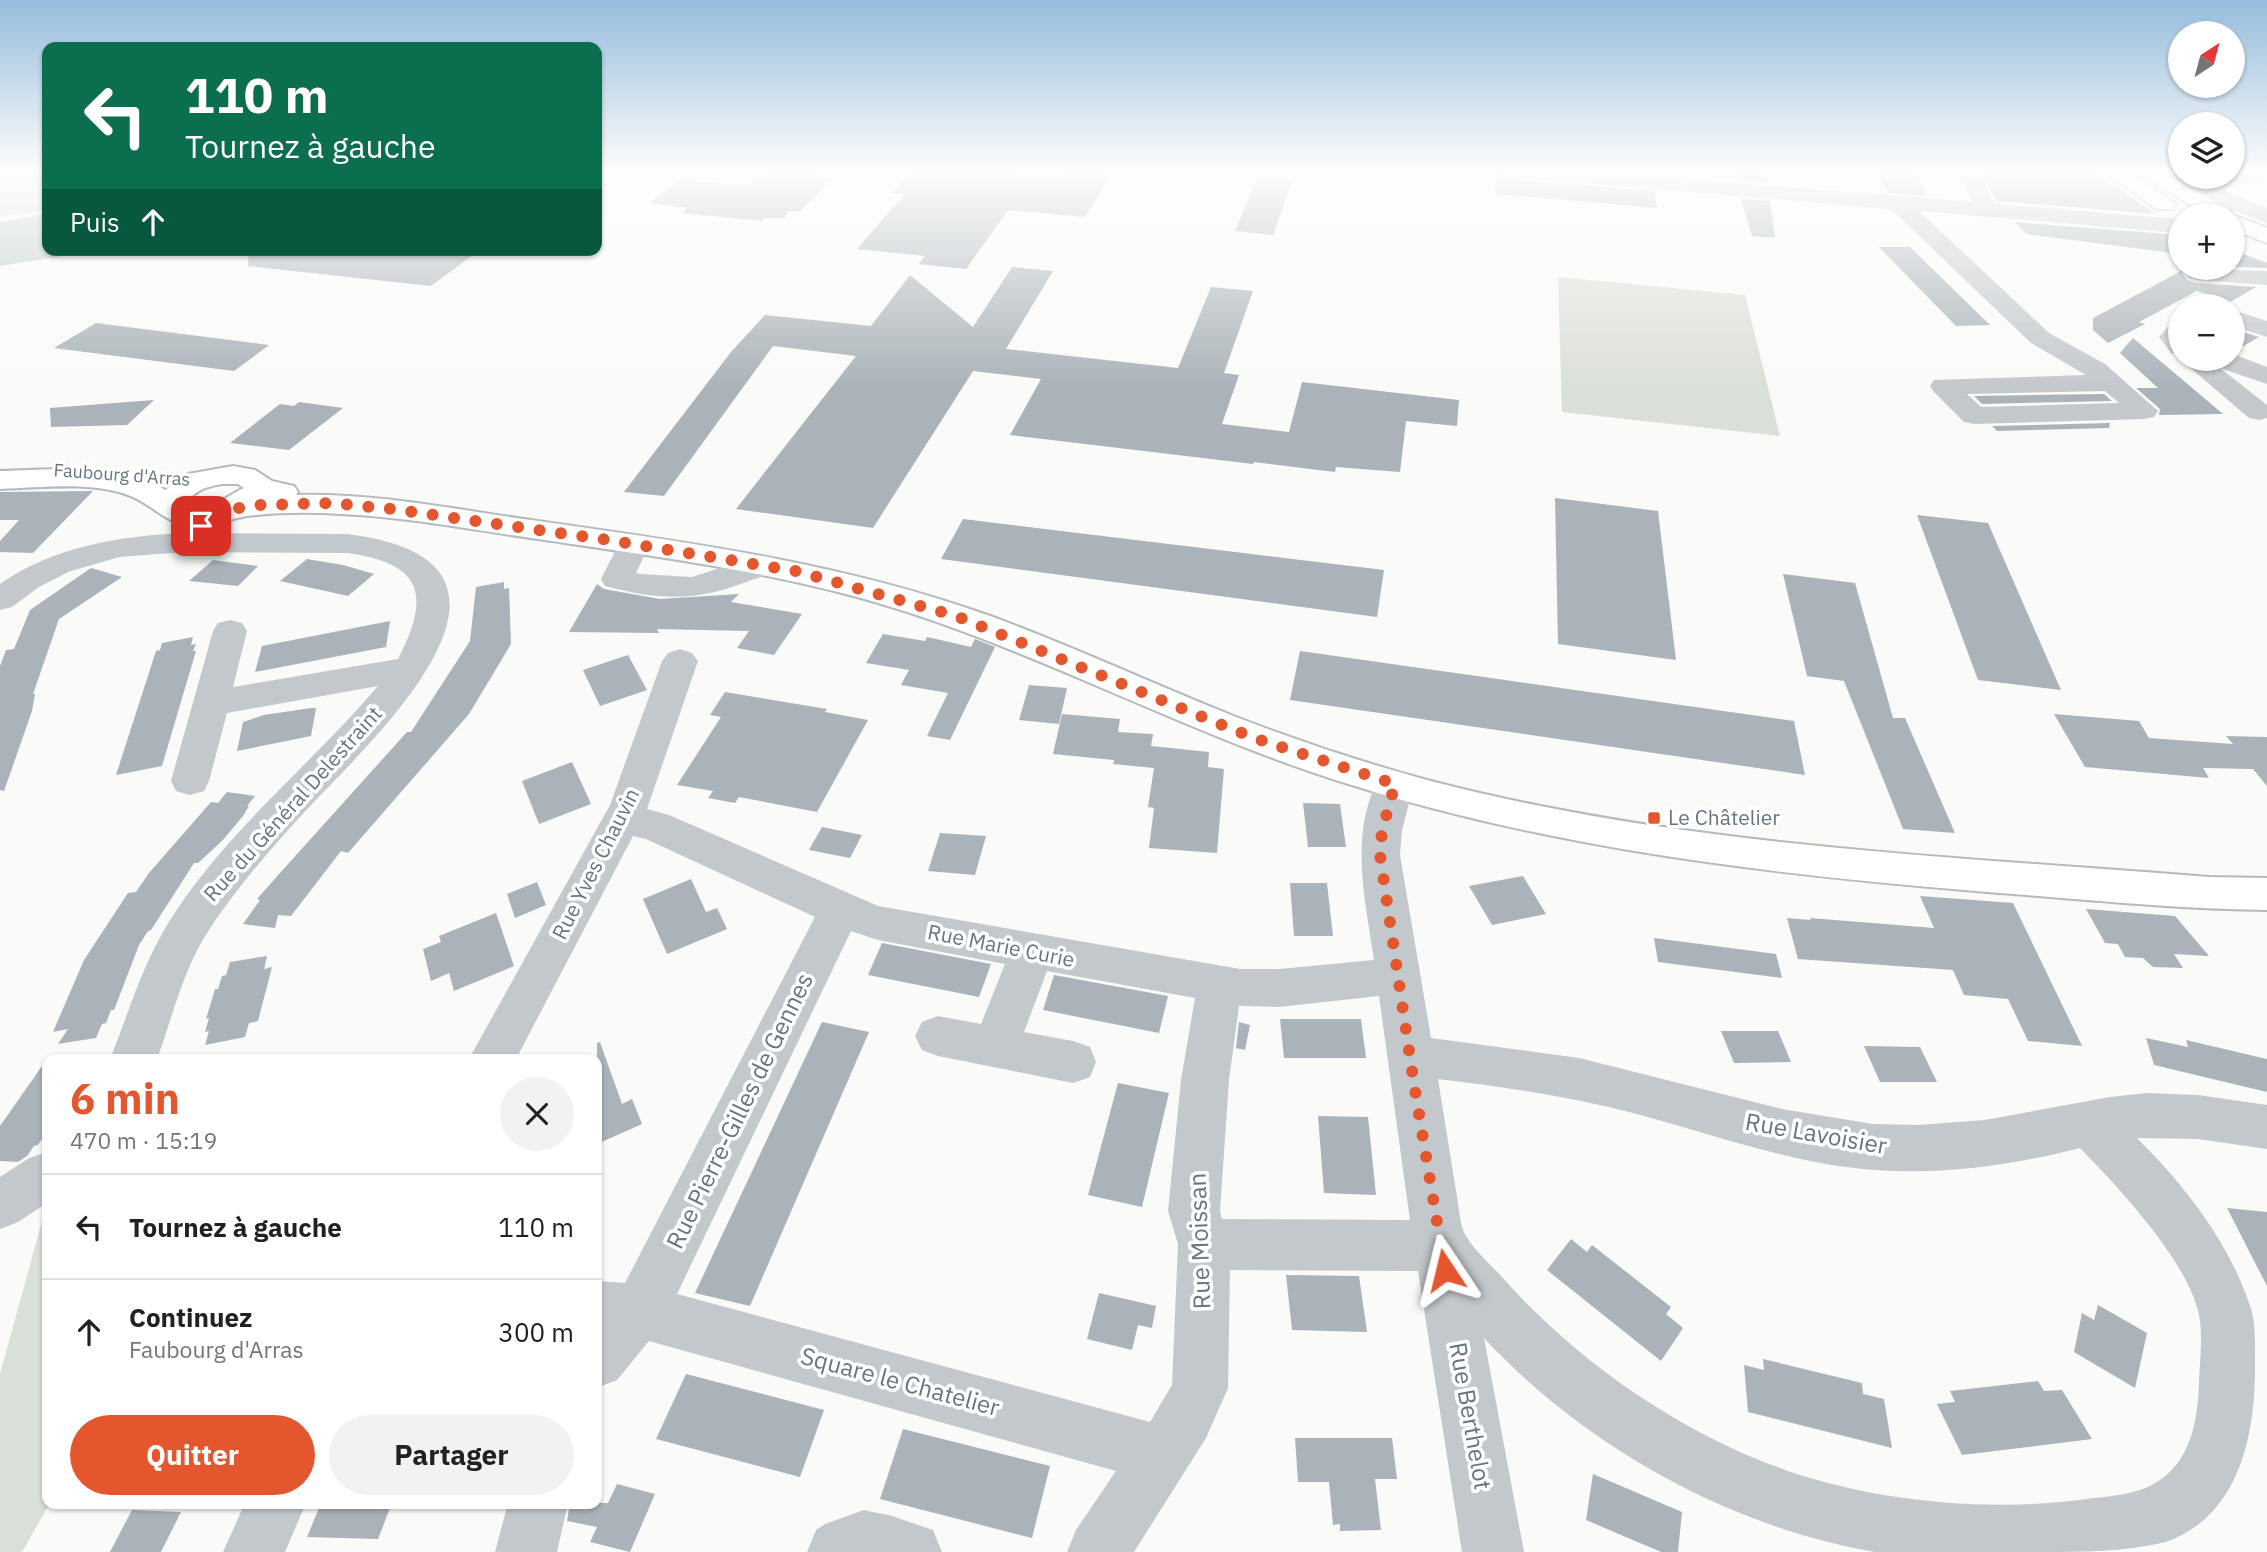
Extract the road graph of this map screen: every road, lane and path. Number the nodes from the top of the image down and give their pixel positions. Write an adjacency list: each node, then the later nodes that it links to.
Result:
1 (1941, 243): 9 (street)
2 (2245, 277): 3 (street)
3 (2267, 278)
4 (2245, 322): 5 (street)
5 (2267, 329)
6 (2245, 368): 8 (street)
7 (2212, 371): 8 (street)
8 (2267, 377)
9 (2111, 383): 9 (street)
10 (0, 469): 12 (main road, Faubourg d'Arras)
11 (0, 480): 14 (main road, Faubourg d'Arras)
12 (202, 480): 13 (main road, Faubourg d'Arras); 14 (main road)
13 (253, 481): 15 (main road); 16 (main road)
14 (172, 509): 16 (main road); 17 (street, Rue du Général Delestraint)
15 (392, 509): 16 (main road); 24 (main road)
16 (222, 522): 17 (street, Rue du Général Delestraint); 21 (street, Rue du Général Delestraint)
17 (112, 548): 18 (street, Rue du Général Delestraint)
18 (0, 600)
19 (230, 631): 22 (street)
20 (680, 661): 25 (street, Rue Yves Chauvin)
21 (410, 669): 22 (street, Rue du Général Delestraint); 35 (street, Rue du Général Delestraint)
22 (211, 703): 23 (street)
23 (190, 781)
24 (1395, 784): 26 (main road); 31 (street, Rue Berthelot)
25 (624, 819): 29 (street, Rue Marie Curie); 36 (street, Rue Yves Chauvin)
26 (2209, 893): 27 (main road); 28 (main road)
27 (2267, 894)
28 (2267, 902)
29 (840, 910): 30 (street, Rue Marie Curie); 45 (street, Rue Pierre-Gilles de Gennes)
30 (1032, 952): 32 (street, Rue Marie Curie); 34 (street)
31 (1398, 976): 32 (street, Rue Marie Curie); 37 (street, Rue Berthelot)
32 (1219, 986): 43 (street, Rue Moissan)
33 (938, 1036): 34 (street)
34 (995, 1047): 38 (street)
35 (135, 1054)
36 (495, 1054)
37 (1410, 1056): 39 (street, Rue Lavoisier); 44 (street, Rue Berthelot)
38 (1073, 1062)
39 (2089, 1123): 40 (street, Rue Lavoisier); 44 (street)
40 (2267, 1127)
41 (42, 1178): 42 (street)
42 (0, 1205)
43 (1204, 1244): 44 (street); 47 (street, Rue Moissan)
44 (1440, 1246): 55 (street, Rue Berthelot)
45 (618, 1309): 46 (street, Rue Pierre-Gilles de Gennes); 47 (street, Square le Chatelier)
46 (602, 1348)
47 (1161, 1454): 54 (street, Rue Moissan)
48 (273, 1509): 50 (street)
49 (537, 1509): 51 (street)
50 (254, 1552)
51 (526, 1552)
52 (838, 1552): 53 (street)
53 (911, 1552)
54 (1098, 1552)
55 (1493, 1552)

